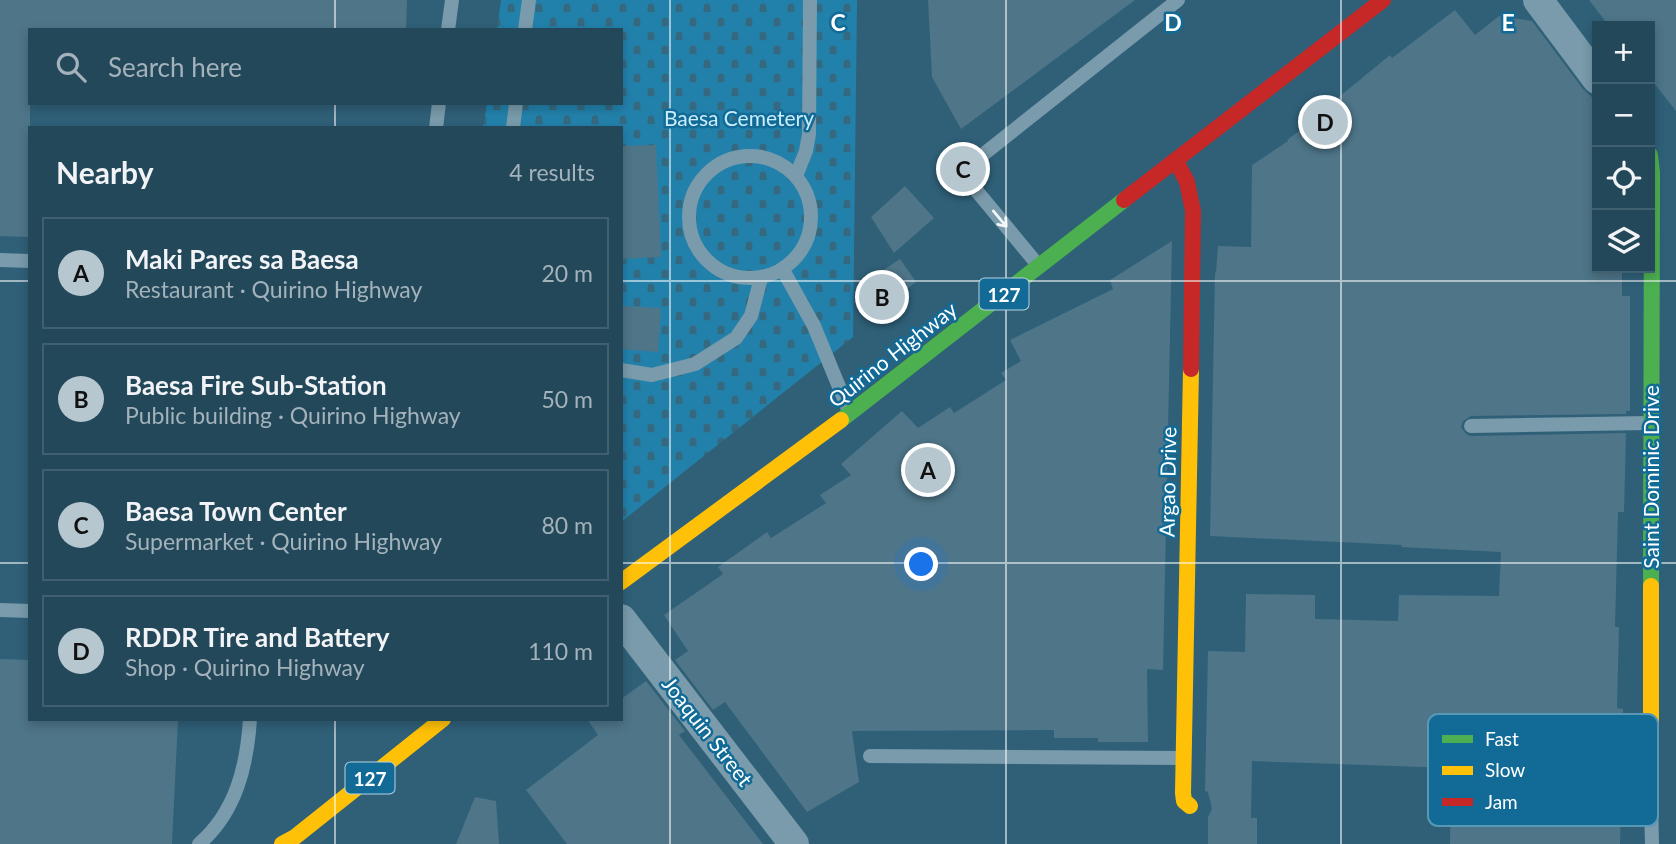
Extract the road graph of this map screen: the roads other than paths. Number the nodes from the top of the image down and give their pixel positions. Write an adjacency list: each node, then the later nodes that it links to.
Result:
1 (452, 0): 7 (lane)
2 (529, 0): 8 (lane)
3 (810, 0): 15 (lane)
4 (1178, 0): 19 (lane, one-way to 19)
5 (1383, 0): 14 (street, Quirino Highway / 127)
6 (1538, 0): 9 (street)
7 (448, 28)
8 (525, 28)
9 (1592, 72)
10 (439, 105): 12 (lane)
11 (516, 105): 13 (lane)
12 (436, 126)
13 (513, 126)
14 (1176, 161): 19 (street, Quirino Highway / 127); 36 (street, Argao Drive)
15 (796, 176): 20 (lane); 21 (lane)
16 (1652, 210): 24 (street, Saint Dominic Drive)
17 (0, 260): 18 (lane)
18 (28, 261)
19 (1039, 266): 23 (street, Quirino Highway / 127)
20 (783, 270): 21 (lane); 23 (lane)
21 (761, 278): 22 (lane)
22 (623, 370)
23 (850, 413): 26 (street, Quirino Highway / 127)
24 (1650, 424): 25 (lane); 30 (street, Saint Dominic Drive)
25 (1471, 426)
26 (623, 581)
27 (0, 610): 28 (lane)
28 (28, 611)
29 (623, 621): 41 (street, Joaquin Street)
30 (1651, 714)
31 (250, 721): 40 (lane)
32 (416, 721): 34 (lane)
33 (441, 721): 34 (street, 127)
34 (425, 734): 39 (street, 127)
35 (870, 756): 36 (lane)
36 (1184, 758): 37 (street, Argao Drive)
37 (1189, 806)
38 (1652, 826): 42 (lane)
39 (289, 842)
40 (200, 844)
41 (794, 844)
42 (1652, 844)

